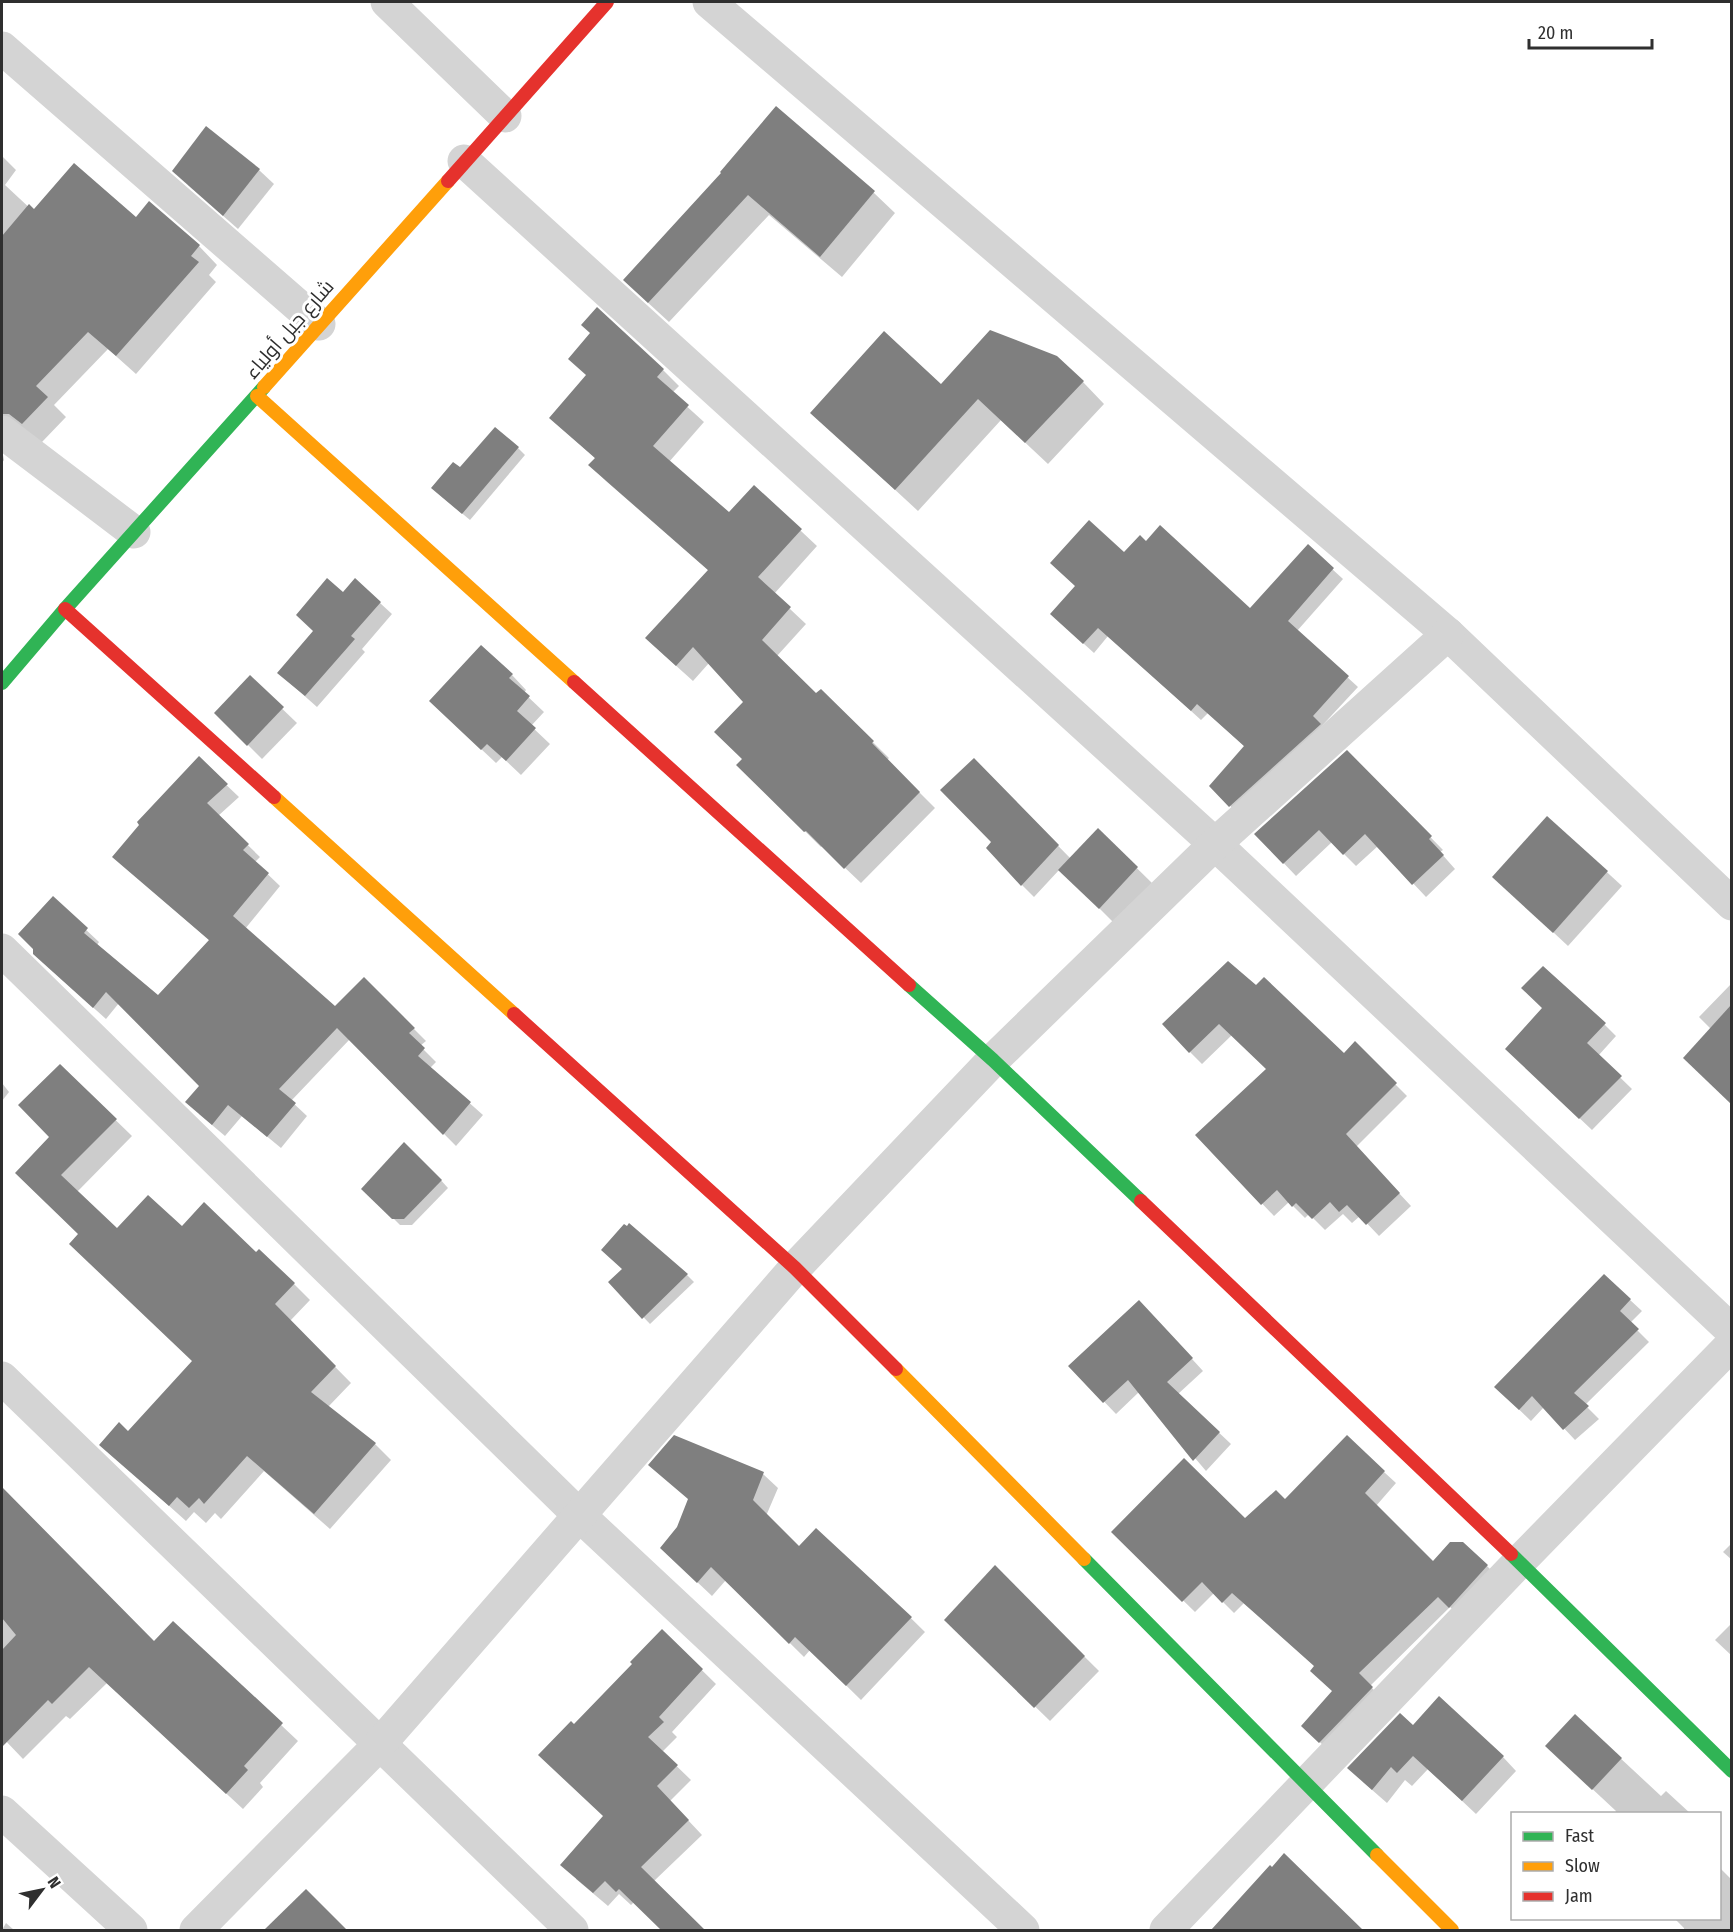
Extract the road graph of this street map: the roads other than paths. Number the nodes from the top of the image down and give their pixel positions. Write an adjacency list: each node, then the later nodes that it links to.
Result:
1 (387, 2): 5 (street)
2 (607, 2): 5 (main road, شارع جبل أولياء)
3 (709, 2): 12 (street)
4 (2, 48): 7 (street)
5 (505, 116): 6 (main road, شارع جبل أولياء)
6 (464, 161): 7 (main road, شارع جبل أولياء); 14 (street)
7 (319, 324): 8 (main road, شارع جبل أولياء)
8 (257, 396): 10 (main road, شارع جبل أولياء); 17 (main road)
9 (2, 432): 10 (street)
10 (134, 532): 11 (main road, شارع جبل أولياء)
11 (65, 609): 13 (main road, شارع جبل أولياء); 18 (main road)
12 (1448, 634): 14 (street); 15 (street)
13 (2, 683)
14 (1215, 844): 17 (street); 19 (street)
15 (1731, 904)
16 (2, 950): 22 (street)
17 (993, 1060): 18 (street); 23 (main road)
18 (795, 1268): 22 (street); 26 (main road)
19 (1731, 1331)
20 (1731, 1344): 23 (street)
21 (2, 1378): 24 (street)
22 (579, 1515): 24 (street); 31 (street)
23 (1519, 1562): 25 (main road); 26 (street)
24 (379, 1745): 29 (street); 30 (street)
25 (1731, 1771)
26 (1306, 1783): 32 (street); 33 (main road)
27 (2, 1812): 28 (street)
28 (131, 1930)
29 (196, 1930)
30 (572, 1930)
31 (1023, 1930)
32 (1166, 1930)
33 (1452, 1930)

